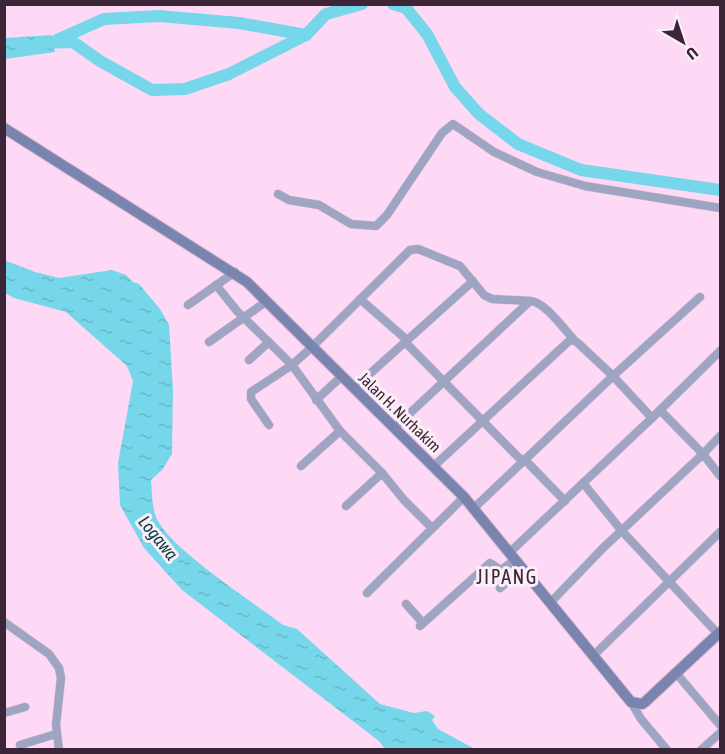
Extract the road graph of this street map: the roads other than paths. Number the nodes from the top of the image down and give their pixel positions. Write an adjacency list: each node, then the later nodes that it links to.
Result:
1 (4, 128): 4 (main road, Jalan H. Nurhakim)
2 (278, 194): 3 (street)
3 (720, 208)
4 (235, 272): 6 (street); 9 (main road, Jalan H. Nurhakim)
5 (473, 281): 8 (street); 10 (street); 14 (street)
6 (216, 285): 11 (street); 12 (street)
7 (700, 297): 22 (street)
8 (360, 299): 14 (street); 17 (street)
9 (267, 301): 12 (street); 17 (main road, Jalan H. Nurhakim)
10 (530, 301): 13 (street); 23 (street)
11 (188, 305)
12 (245, 318): 15 (street); 16 (street)
13 (574, 340): 22 (street); 28 (street)
14 (406, 341): 23 (street); 24 (street)
15 (209, 342)
16 (269, 342): 19 (street); 20 (street)
17 (312, 347): 20 (street); 21 (main road, Jalan H. Nurhakim)
18 (720, 351): 26 (street)
19 (249, 360)
20 (292, 365): 25 (street); 29 (street)
21 (342, 376): 24 (main road, Jalan H. Nurhakim); 25 (street)
22 (613, 376): 27 (street); 34 (street)
23 (444, 382): 28 (street); 30 (street)
24 (354, 388): 30 (main road, Jalan H. Nurhakim)
25 (316, 400): 31 (street)
26 (660, 410): 27 (street); 33 (street)
27 (652, 418): 39 (street)
28 (482, 420): 34 (street); 36 (street)
29 (269, 425)
30 (394, 428): 36 (main road, Jalan H. Nurhakim)
31 (340, 431): 35 (street); 37 (street)
32 (720, 436): 33 (street)
33 (703, 454): 38 (street); 45 (street)
34 (523, 460): 41 (street); 43 (street)
35 (301, 466)
36 (434, 466): 40 (main road, Jalan H. Nurhakim)
37 (382, 473): 42 (street); 44 (street)
38 (720, 476)
39 (583, 483): 41 (street); 45 (street)
40 (464, 497): 43 (main road, Jalan H. Nurhakim); 44 (street)
41 (565, 501): 47 (street)
42 (346, 506)
43 (474, 508): 47 (main road, Jalan H. Nurhakim)
44 (432, 528): 51 (street)
45 (621, 530): 49 (street); 52 (street)
46 (720, 532): 49 (street)
47 (512, 556): 48 (main road, Jalan H. Nurhakim); 53 (street)
48 (522, 569): 50 (street); 52 (main road, Jalan H. Nurhakim)
49 (669, 582): 55 (street); 56 (street)
50 (500, 588)
51 (367, 593)
52 (550, 603): 56 (main road, Jalan H. Nurhakim)
53 (406, 604)
54 (4, 622): 63 (street)
55 (719, 633): 57 (main road)
56 (593, 656): 58 (main road, Jalan H. Nurhakim)
57 (676, 673): 58 (main road); 61 (street)
58 (631, 702): 66 (street)
59 (25, 706): 60 (street)
60 (4, 713)
61 (720, 725)
62 (720, 733): 67 (street)
63 (53, 735): 64 (street); 65 (street)
64 (20, 745)
65 (59, 750)
66 (667, 750)
67 (701, 750)

